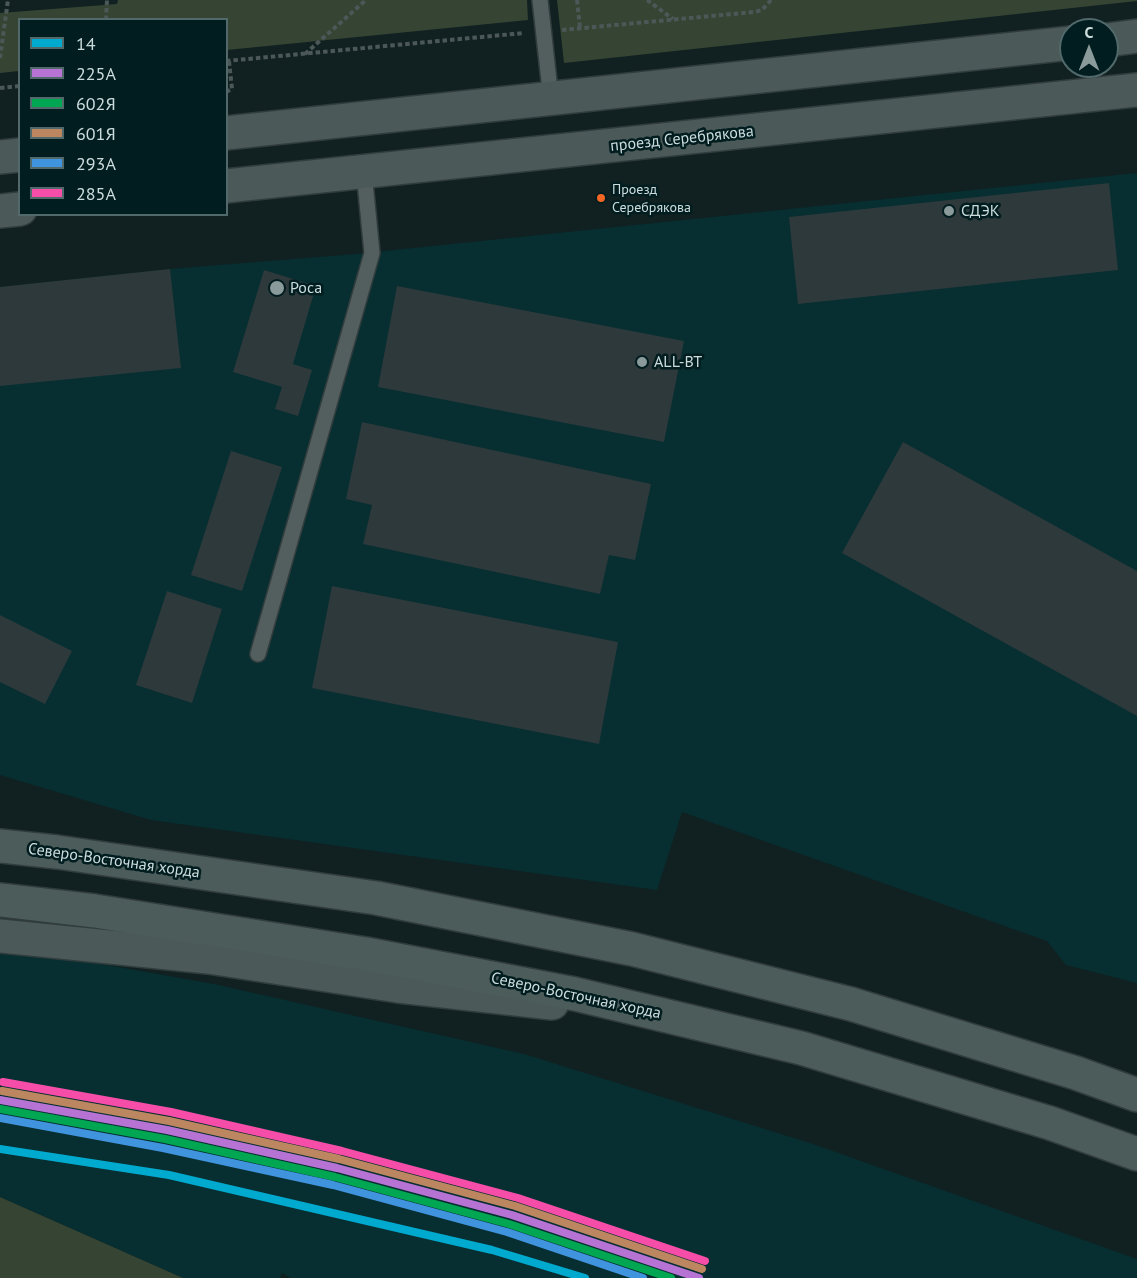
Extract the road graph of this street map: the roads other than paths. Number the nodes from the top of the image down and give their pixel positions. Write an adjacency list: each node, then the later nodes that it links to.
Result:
1 (540, 0): 6 (lane)
2 (1137, 36): 3 (main road)
3 (1119, 38)
4 (1059, 45): 6 (main road)
5 (1137, 90): 10 (main road, проезд Серебрякова)
6 (551, 99): 7 (main road)
7 (228, 133)
8 (18, 155): 9 (main road)
9 (0, 157)
10 (363, 172): 11 (main road, проезд Серебрякова); 14 (lane)
11 (228, 186)
12 (18, 209): 13 (main road)
13 (0, 211)
14 (258, 654)
15 (0, 846): 19 (main road, Северо-Восточная хорда)
16 (0, 900): 18 (main road, Северо-Восточная хорда)
17 (0, 936): 18 (main road)
18 (709, 1025): 22 (main road, Северо-Восточная хорда)
19 (1077, 1073): 20 (main road); 21 (main road, Северо-Восточная хорда)
20 (1137, 1082)
21 (1137, 1095)
22 (1137, 1154)

